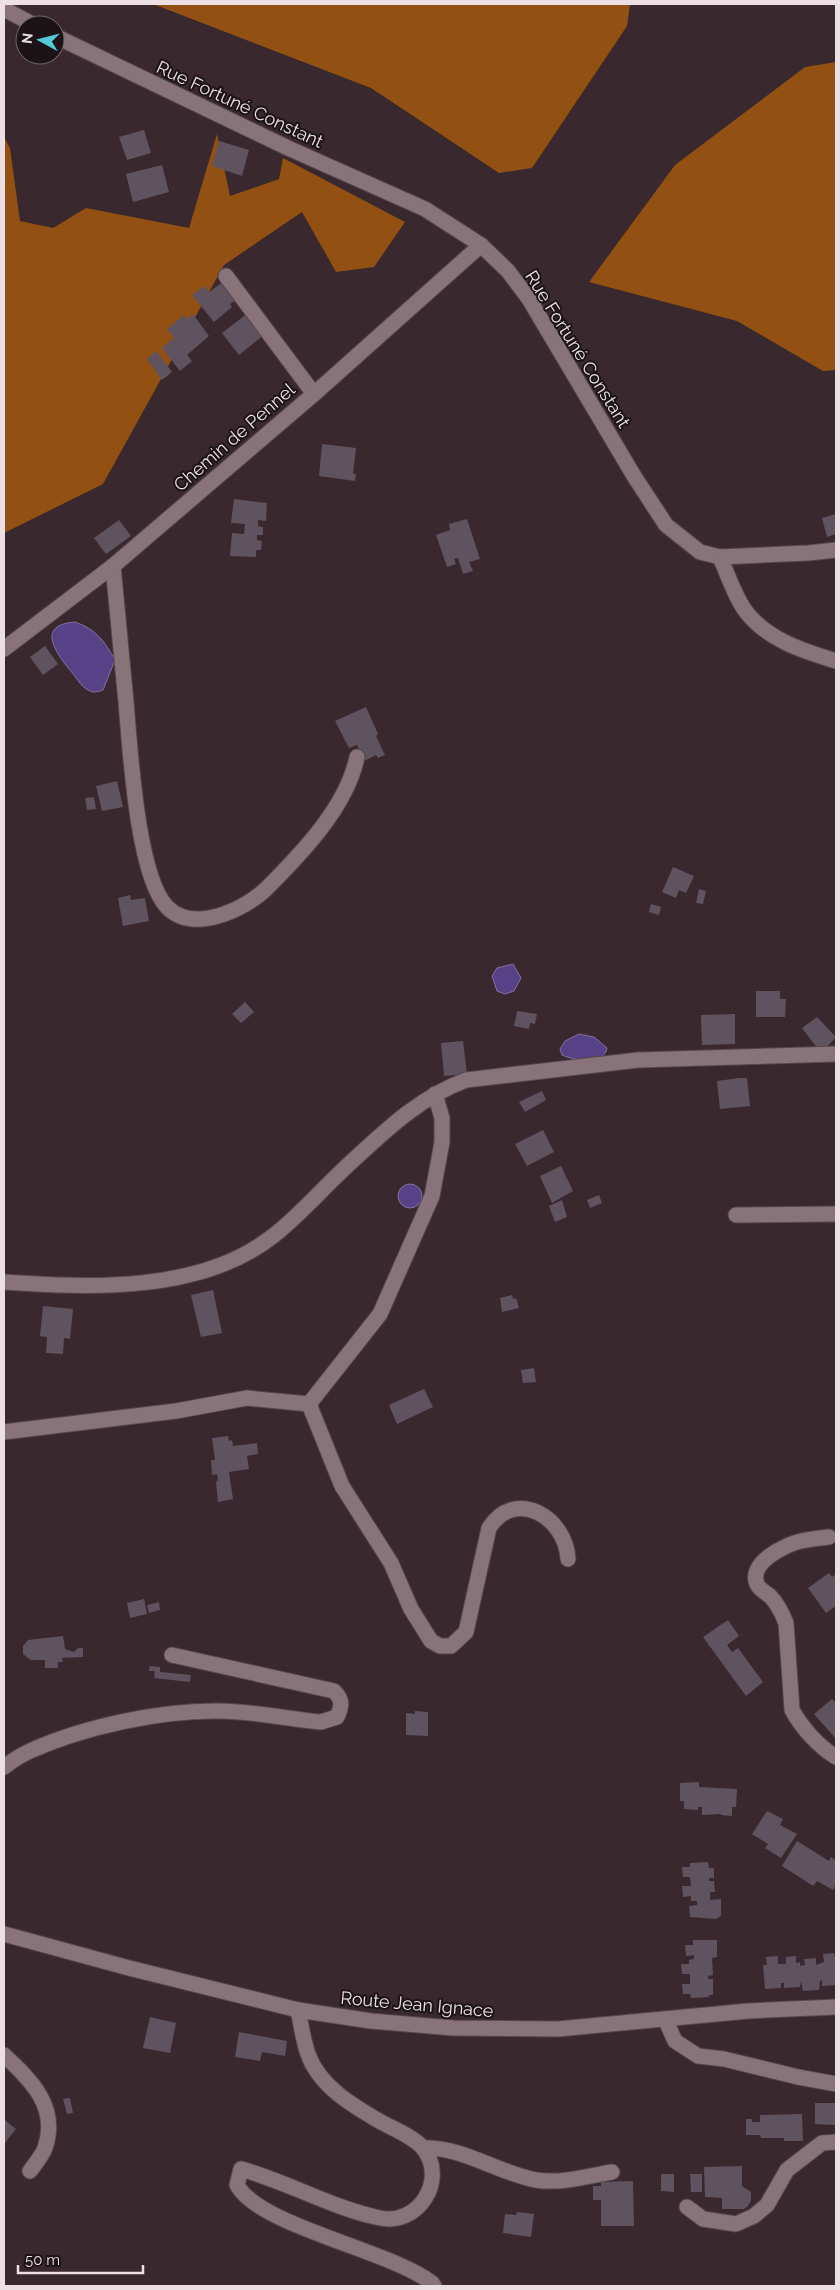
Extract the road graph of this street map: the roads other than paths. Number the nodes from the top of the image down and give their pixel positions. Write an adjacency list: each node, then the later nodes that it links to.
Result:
1 (4, 9): 2 (street)
2 (15, 15)
3 (65, 41): 4 (street, Rue Fortuné Constant)
4 (482, 245): 6 (street, Chemin de Pennel); 8 (street, Rue Fortuné Constant)
5 (226, 276): 6 (street)
6 (314, 394): 9 (street, Chemin de Pennel)
7 (836, 550): 8 (street, Rue Fortuné Constant)
8 (720, 557): 11 (street)
9 (113, 566): 10 (street, Chemin de Pennel); 12 (street)
10 (4, 649)
11 (836, 661)
12 (357, 758)
13 (836, 1054): 14 (street)
14 (435, 1094): 17 (street); 18 (street)
15 (836, 1214): 16 (street)
16 (736, 1215)
17 (4, 1282)
18 (309, 1404): 19 (street); 21 (street)
19 (4, 1432)
20 (828, 1537): 23 (street)
21 (568, 1559)
22 (172, 1655): 24 (street)
23 (836, 1758)
24 (4, 1767)
25 (4, 1934): 27 (street, Route Jean Ignace)
26 (836, 2007): 28 (street, Route Jean Ignace)
27 (298, 2010): 28 (street, Route Jean Ignace); 32 (street)
28 (665, 2020): 30 (street)
29 (4, 2055): 33 (street)
30 (836, 2084)
31 (836, 2142): 35 (street)
32 (422, 2148): 34 (street); 36 (street)
33 (30, 2171)
34 (612, 2172)
35 (687, 2207)
36 (434, 2286)

